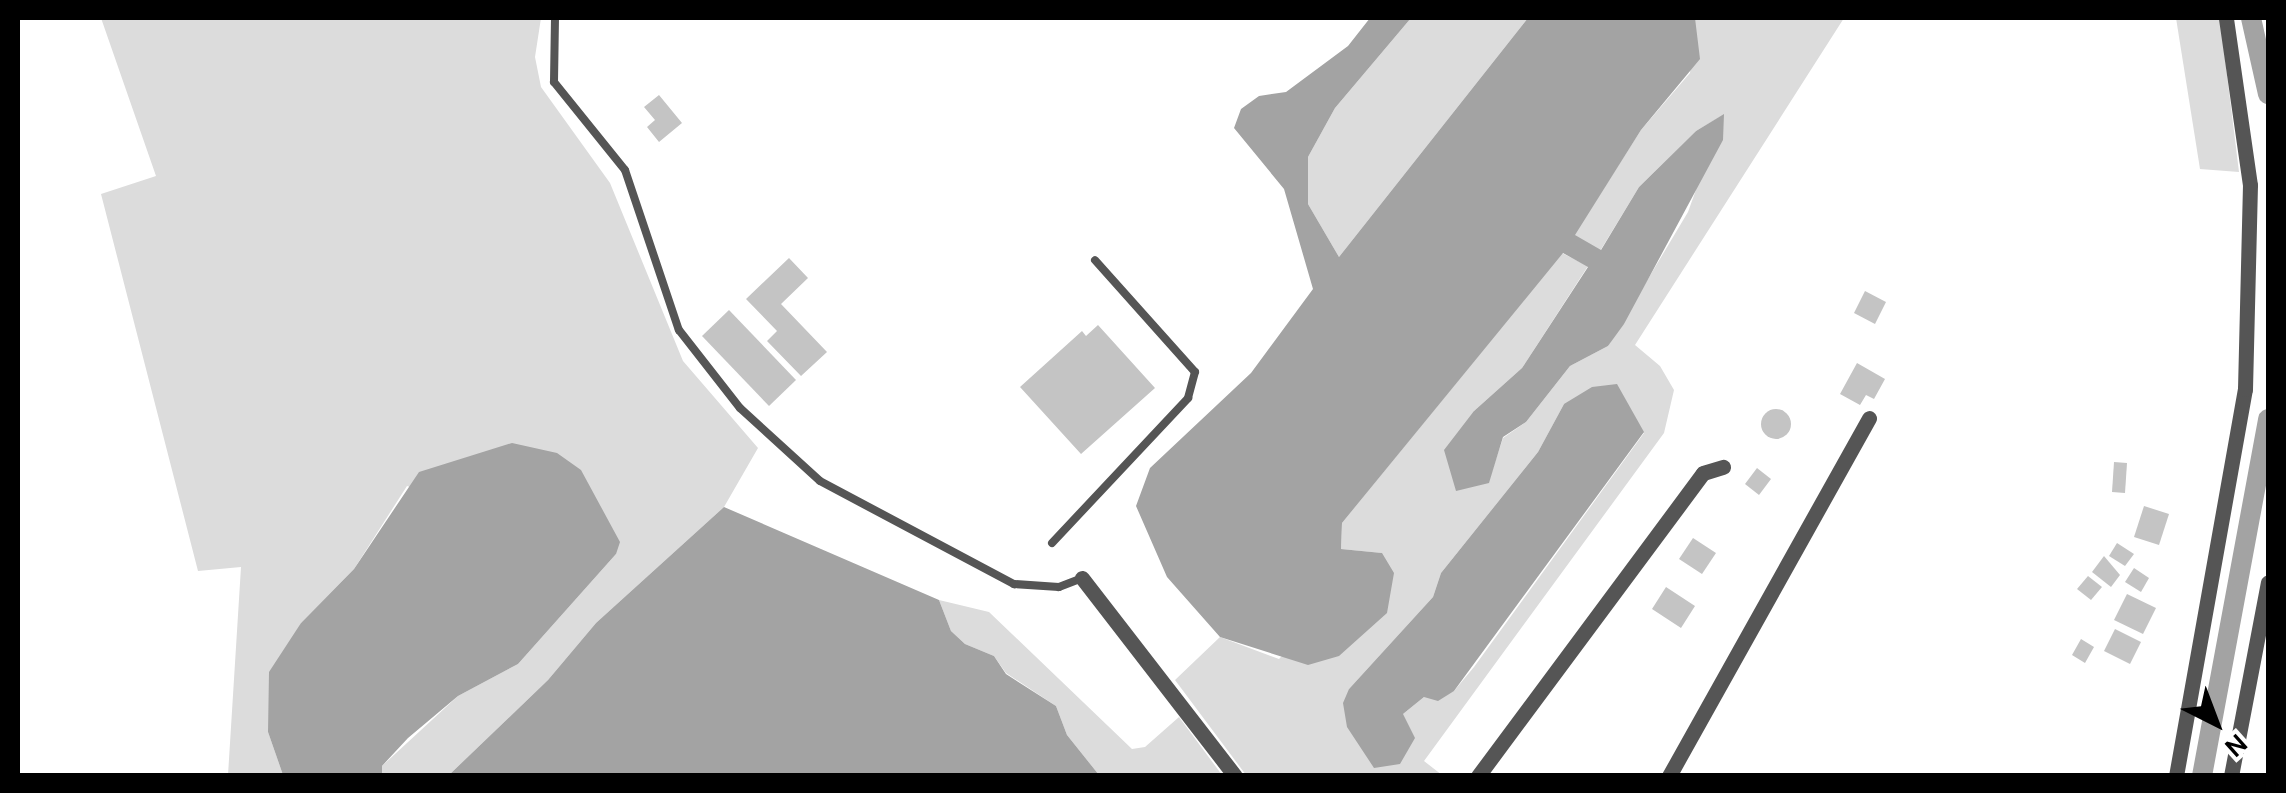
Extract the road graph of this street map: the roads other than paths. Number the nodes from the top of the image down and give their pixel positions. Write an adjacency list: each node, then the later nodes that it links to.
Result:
1 (555, 18): 7 (lane)
2 (2226, 18): 12 (street)
3 (1096, 260): 6 (lane)
4 (1869, 418): 11 (street)
5 (1723, 467): 10 (street)
6 (1052, 542)
7 (1082, 578): 9 (street)
8 (2268, 582): 13 (street)
9 (1235, 776)
10 (1478, 776)
11 (1669, 776)
12 (2176, 776)
13 (2231, 776)

